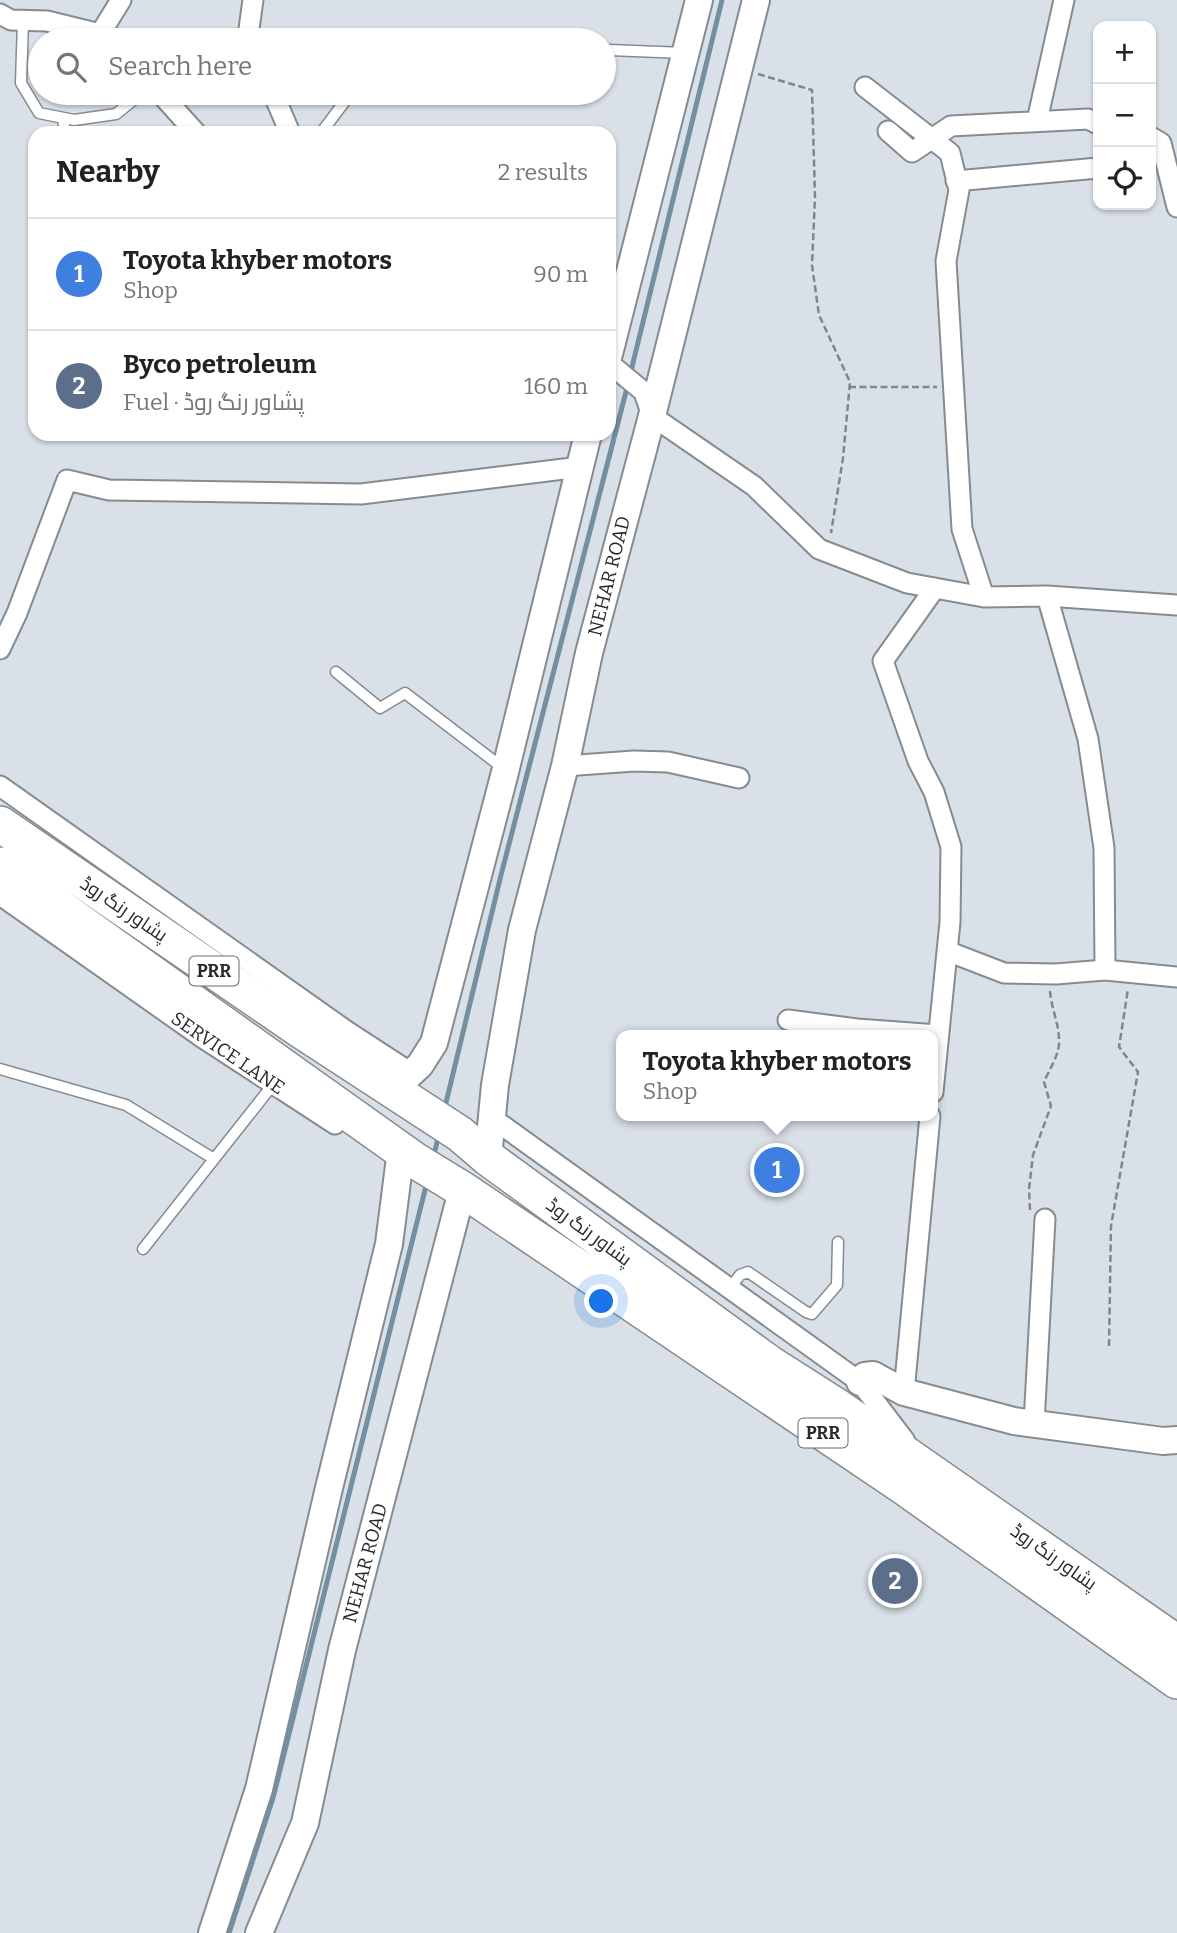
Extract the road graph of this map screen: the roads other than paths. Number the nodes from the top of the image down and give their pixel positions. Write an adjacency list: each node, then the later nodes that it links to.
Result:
1 (121, 0): 9 (street)
2 (253, 0): 10 (street)
3 (699, 0): 12 (main road)
4 (756, 0): 36 (main road, NEHAR ROAD)
5 (1060, 1): 21 (street)
6 (0, 14): 7 (street)
7 (23, 21): 8 (street); 14 (lane)
8 (72, 28)
9 (107, 28)
10 (249, 28)
11 (616, 50): 12 (lane)
12 (685, 53): 34 (main road)
13 (865, 87): 28 (street)
14 (28, 95)
15 (34, 105): 20 (lane)
16 (127, 105): 20 (lane)
17 (171, 105): 24 (street)
18 (278, 105): 25 (street)
19 (342, 105): 26 (lane)
20 (63, 118): 23 (lane)
21 (1037, 121): 22 (street); 28 (street)
22 (1093, 122)
23 (64, 126)
24 (190, 126)
25 (287, 126)
26 (326, 126)
27 (888, 131): 28 (street)
28 (932, 138): 32 (street)
29 (1156, 140): 30 (street)
30 (1158, 163): 33 (street)
31 (1093, 168): 32 (street)
32 (956, 181): 41 (street)
33 (1177, 207)
34 (616, 345)
35 (616, 367): 36 (street)
36 (648, 404): 39 (street); 45 (main road, NEHAR ROAD)
37 (586, 441): 38 (main road)
38 (580, 467): 43 (street); 46 (main road)
39 (935, 588): 41 (street); 52 (street)
40 (1047, 596): 41 (street); 42 (street); 53 (street)
41 (984, 597)
42 (1177, 605)
43 (0, 649)
44 (336, 672): 46 (lane)
45 (565, 766): 47 (street); 61 (main road, NEHAR ROAD)
46 (506, 770): 60 (main road)
47 (739, 778)
48 (0, 786): 60 (street)
49 (0, 824): 60 (highway, پشاور رنگ روڈ / PRR)
50 (0, 865): 59 (highway, پشاور رنگ روڈ / PRR)
51 (0, 895): 59 (street, SERVICE LANE)
52 (947, 951): 53 (street); 57 (street)
53 (1105, 970): 54 (street)
54 (1177, 977)
55 (788, 1020): 56 (street)
56 (870, 1030)
57 (938, 1035)
58 (0, 1069): 64 (lane)
59 (280, 1076): 64 (lane); 65 (highway, پشاور رنگ روڈ / PRR)
60 (401, 1082): 63 (highway, پشاور رنگ روڈ / PRR)
61 (492, 1118): 63 (main road, NEHAR ROAD); 70 (street)
62 (930, 1121): 72 (street)
63 (488, 1158): 75 (highway, پشاور رنگ روڈ / PRR)
64 (214, 1159): 69 (lane)
65 (406, 1159): 66 (highway, پشاور رنگ روڈ / PRR); 80 (main road)
66 (458, 1193): 76 (highway, پشاور رنگ روڈ / PRR); 81 (main road, NEHAR ROAD)
67 (1045, 1219): 73 (street)
68 (838, 1242): 70 (lane)
69 (143, 1249)
70 (730, 1288): 71 (street)
71 (860, 1382): 72 (main road); 75 (street)
72 (904, 1392): 73 (main road)
73 (1034, 1424): 74 (main road)
74 (1177, 1440)
75 (924, 1467): 76 (highway, پشاور رنگ روڈ / PRR)
76 (1054, 1576): 77 (highway, پشاور رنگ روڈ / PRR)
77 (1100, 1607): 78 (highway, پشاور رنگ روڈ / PRR); 79 (highway, پشاور رنگ روڈ / PRR)
78 (1177, 1643)
79 (1177, 1681)
80 (212, 1933)
81 (259, 1933)

